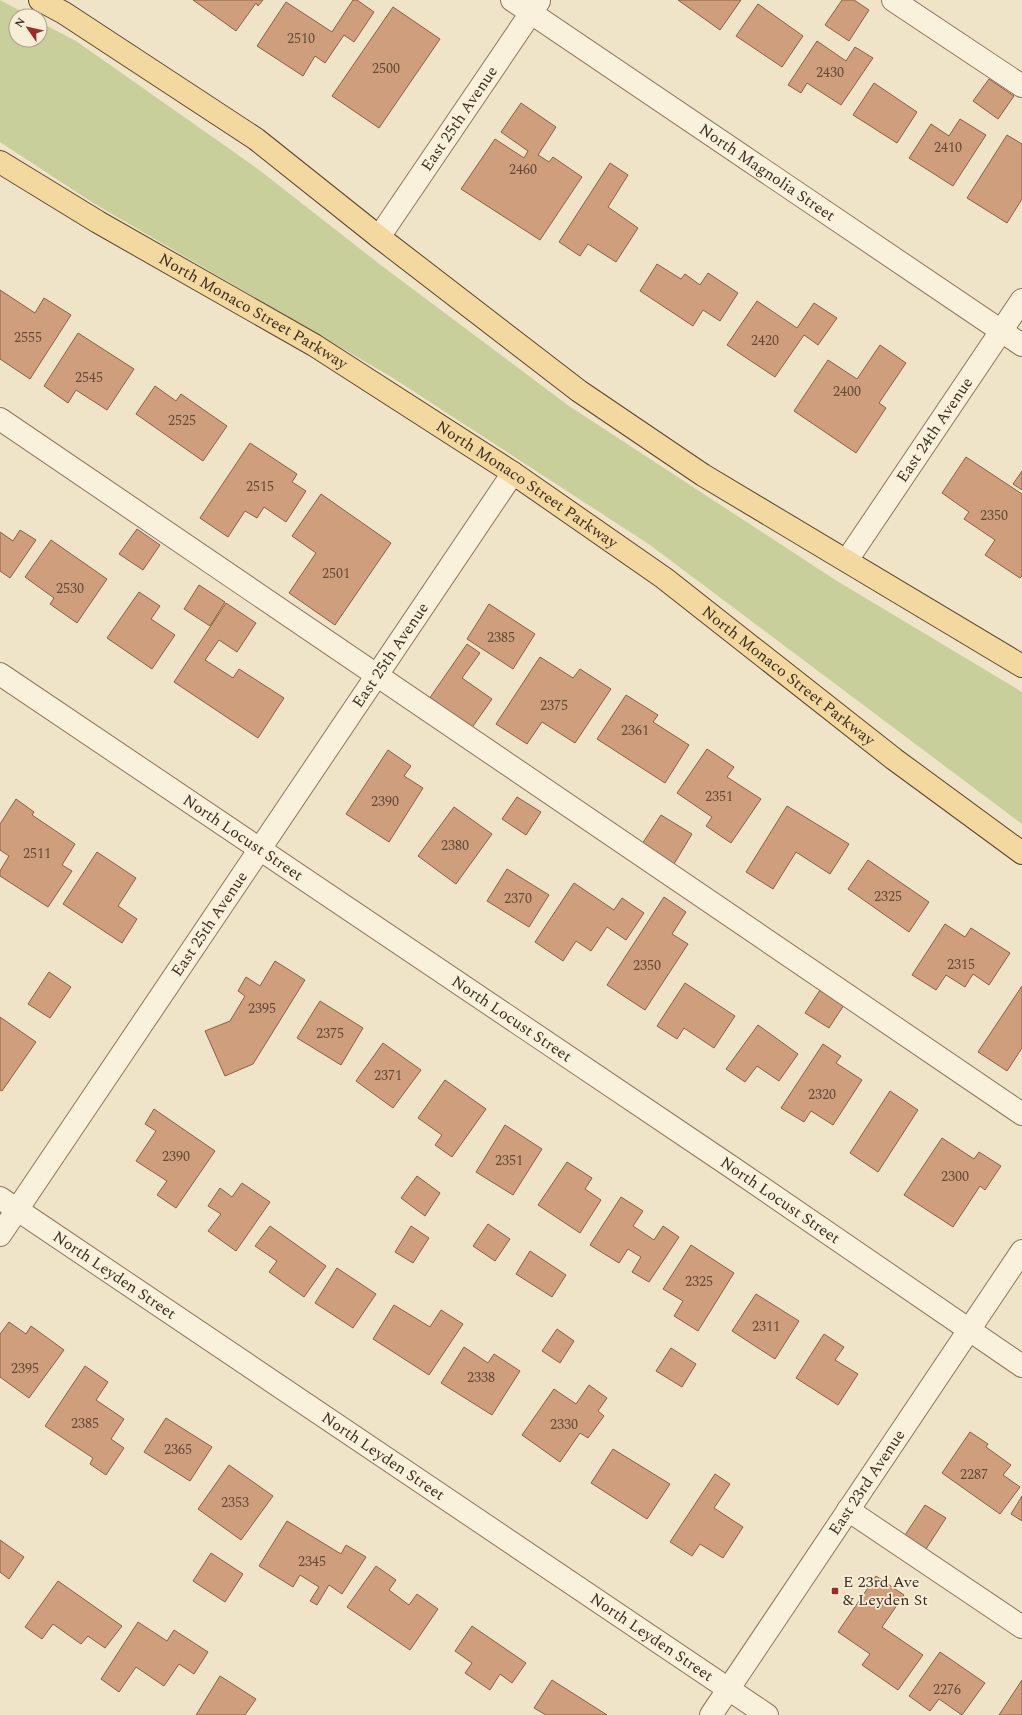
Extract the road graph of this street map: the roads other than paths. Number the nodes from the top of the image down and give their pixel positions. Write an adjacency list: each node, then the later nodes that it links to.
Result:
1 (40, 0): 7 (main road)
2 (512, 0): 4 (street, North Magnolia Street)
3 (893, 0): 5 (street)
4 (535, 6): 7 (street, East 25th Avenue); 9 (street, North Magnolia Street)
5 (1022, 86)
6 (0, 162): 12 (main road, North Monaco Street Parkway)
7 (379, 237): 13 (main road)
8 (1022, 300): 9 (street, East 24th Avenue)
9 (1001, 331): 10 (street, North Magnolia Street); 13 (street, East 24th Avenue)
10 (1022, 345)
11 (0, 419): 16 (street)
12 (512, 473): 16 (street, East 25th Avenue); 18 (main road, North Monaco Street Parkway)
13 (847, 560): 14 (main road)
14 (1022, 666)
15 (0, 674): 17 (street, North Locust Street)
16 (377, 675): 17 (street, East 25th Avenue); 19 (street)
17 (260, 850): 20 (street, East 25th Avenue); 23 (street, North Locust Street)
18 (1022, 853)
19 (1022, 1114)
20 (8, 1204): 21 (street, East 25th Avenue); 27 (street, North Leyden Street)
21 (0, 1235)
22 (1022, 1250): 23 (street, East 23rd Avenue)
23 (968, 1331): 24 (street, North Locust Street); 25 (street, East 23rd Avenue)
24 (1022, 1366)
25 (848, 1510): 26 (street); 27 (street, East 23rd Avenue)
26 (1022, 1627)
27 (728, 1690): 28 (street, East 23rd Avenue); 29 (street, North Leyden Street)
28 (711, 1715)
29 (766, 1715)

